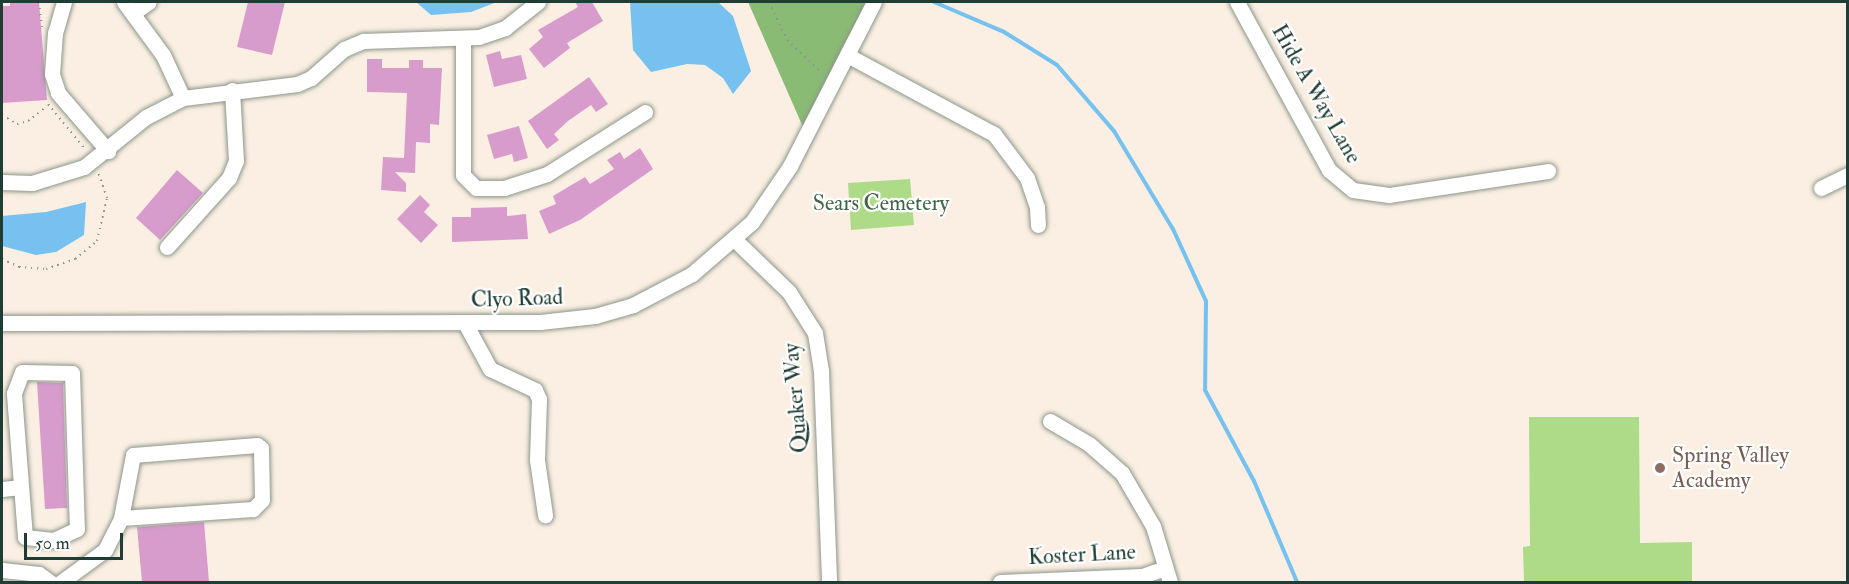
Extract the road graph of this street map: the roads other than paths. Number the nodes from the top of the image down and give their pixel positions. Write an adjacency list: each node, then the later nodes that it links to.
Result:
1 (64, 2): 12 (street)
2 (149, 2): 6 (street)
3 (538, 2): 7 (street)
4 (874, 2): 8 (street, Clyo Road)
5 (1236, 2): 13 (street, Hide A Way Lane)
6 (129, 7): 10 (street)
7 (463, 40): 9 (street); 11 (street)
8 (847, 55): 17 (street); 18 (street, Clyo Road)
9 (232, 90): 10 (street); 19 (street)
10 (183, 98): 12 (street)
11 (645, 112)
12 (108, 151): 15 (street)
13 (1548, 171)
14 (1848, 176): 16 (street)
15 (2, 182)
16 (1821, 188)
17 (1038, 225)
18 (735, 240): 21 (street, Clyo Road); 31 (street, Quaker Way)
19 (167, 247)
20 (2, 323): 21 (street, Clyo Road)
21 (465, 323): 25 (street)
22 (1050, 421): 28 (street)
23 (20, 487): 23 (street); 24 (street)
24 (2, 489)
25 (545, 515)
26 (121, 518): 26 (street); 30 (street)
27 (2, 570): 29 (street)
28 (1168, 575): 32 (street, Koster Lane)
29 (50, 582)
30 (61, 582)
31 (829, 582)
32 (999, 582)

